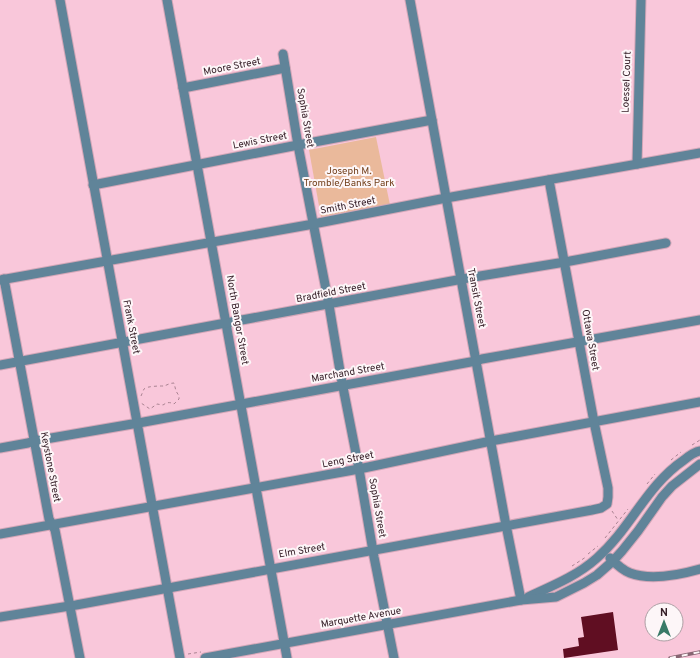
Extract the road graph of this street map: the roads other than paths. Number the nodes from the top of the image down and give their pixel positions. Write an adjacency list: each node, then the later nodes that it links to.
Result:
1 (60, 0): 14 (street, Frank Street)
2 (167, 0): 7 (street, North Bangor Street)
3 (410, 0): 8 (street, Transit Street)
4 (641, 0): 12 (street, Loessel Court)
5 (283, 54): 6 (street, Sophia Street)
6 (285, 68): 7 (street, Moore Street); 9 (street, Sophia Street)
7 (183, 88): 11 (street, North Bangor Street)
8 (432, 120): 9 (street, Lewis Street); 15 (street, Transit Street)
9 (298, 145): 11 (street, Lewis Street); 16 (street, Sophia Street)
10 (700, 153): 12 (street, Smith Street)
11 (197, 164): 14 (street, Lewis Street); 17 (street, North Bangor Street)
12 (637, 164): 13 (street, Smith Street)
13 (549, 180): 15 (street, Smith Street); 20 (street, Ottawa Street)
14 (93, 185): 19 (street, Frank Street)
15 (446, 198): 16 (street, Smith Street); 22 (street, Transit Street)
16 (314, 224): 17 (street, Smith Street); 23 (street, Sophia Street)
17 (212, 242): 19 (street, Smith Street); 25 (street, North Bangor Street)
18 (666, 243): 20 (street, Bradfield Street)
19 (107, 261): 21 (street, Smith Street); 26 (street, Frank Street)
20 (565, 262): 22 (street, Bradfield Street); 27 (street, Ottawa Street)
21 (2, 279): 28 (street, Keystone Street)
22 (461, 280): 23 (street, Bradfield Street); 29 (street, Transit Street)
23 (329, 305): 25 (street, Bradfield Street); 31 (street, Sophia Street)
24 (700, 320): 27 (street, Marchand Street)
25 (226, 323): 26 (street, Bradfield Street); 33 (street, North Bangor Street)
26 (122, 342): 28 (street, Bradfield Street); 35 (street, Frank Street)
27 (579, 342): 29 (street, Marchand Street); 34 (street, Ottawa Street)
28 (19, 361): 30 (street, Bradfield Street); 36 (street, Keystone Street)
29 (476, 361): 31 (street, Marchand Street); 37 (street, Transit Street)
30 (0, 365)
31 (343, 386): 33 (street, Marchand Street); 41 (street, Sophia Street)
32 (700, 402): 34 (street, Leng Street)
33 (240, 404): 35 (street, Marchand Street); 42 (street, North Bangor Street)
34 (594, 422): 37 (street, Leng Street); 43 (street, Ottawa Street)
35 (138, 423): 36 (street, Marchand Street); 44 (street, Frank Street)
36 (34, 440): 38 (street, Marchand Street); 45 (street, Keystone Street)
37 (490, 441): 41 (street, Leng Street); 46 (street, Transit Street)
38 (0, 448)
39 (700, 450): 48 (street, Marquette Avenue)
40 (700, 464): 50 (street, Marquette Avenue)
41 (359, 469): 42 (street, Leng Street); 49 (street, Sophia Street)
42 (256, 488): 44 (street, Leng Street); 51 (street, North Bangor Street)
43 (607, 504): 46 (street, Elm Street)
44 (153, 507): 45 (street, Leng Street); 53 (street, Frank Street)
45 (52, 525): 47 (street, Leng Street); 55 (street, Keystone Street)
46 (506, 526): 49 (street, Elm Street); 54 (street, Transit Street)
47 (0, 534)
48 (601, 548): 50 (street); 54 (street, Marquette Avenue)
49 (373, 550): 51 (street, Elm Street); 57 (street, Sophia Street)
50 (613, 561): 52 (street); 54 (street, Marquette Avenue)
51 (270, 568): 53 (street, Elm Street); 58 (street, North Bangor Street)
52 (700, 569)
53 (167, 588): 55 (street, Elm Street); 60 (street, Frank Street)
54 (521, 600): 57 (street, Marquette Avenue)
55 (70, 606): 56 (street, Elm Street); 61 (street, Keystone Street)
56 (0, 617)
57 (388, 625): 58 (street, Marquette Avenue); 63 (street, Sophia Street)
58 (285, 644): 59 (street, Marquette Avenue); 62 (street, North Bangor Street)
59 (203, 655)
60 (180, 657)
61 (80, 658)
62 (287, 658)
63 (394, 658)

